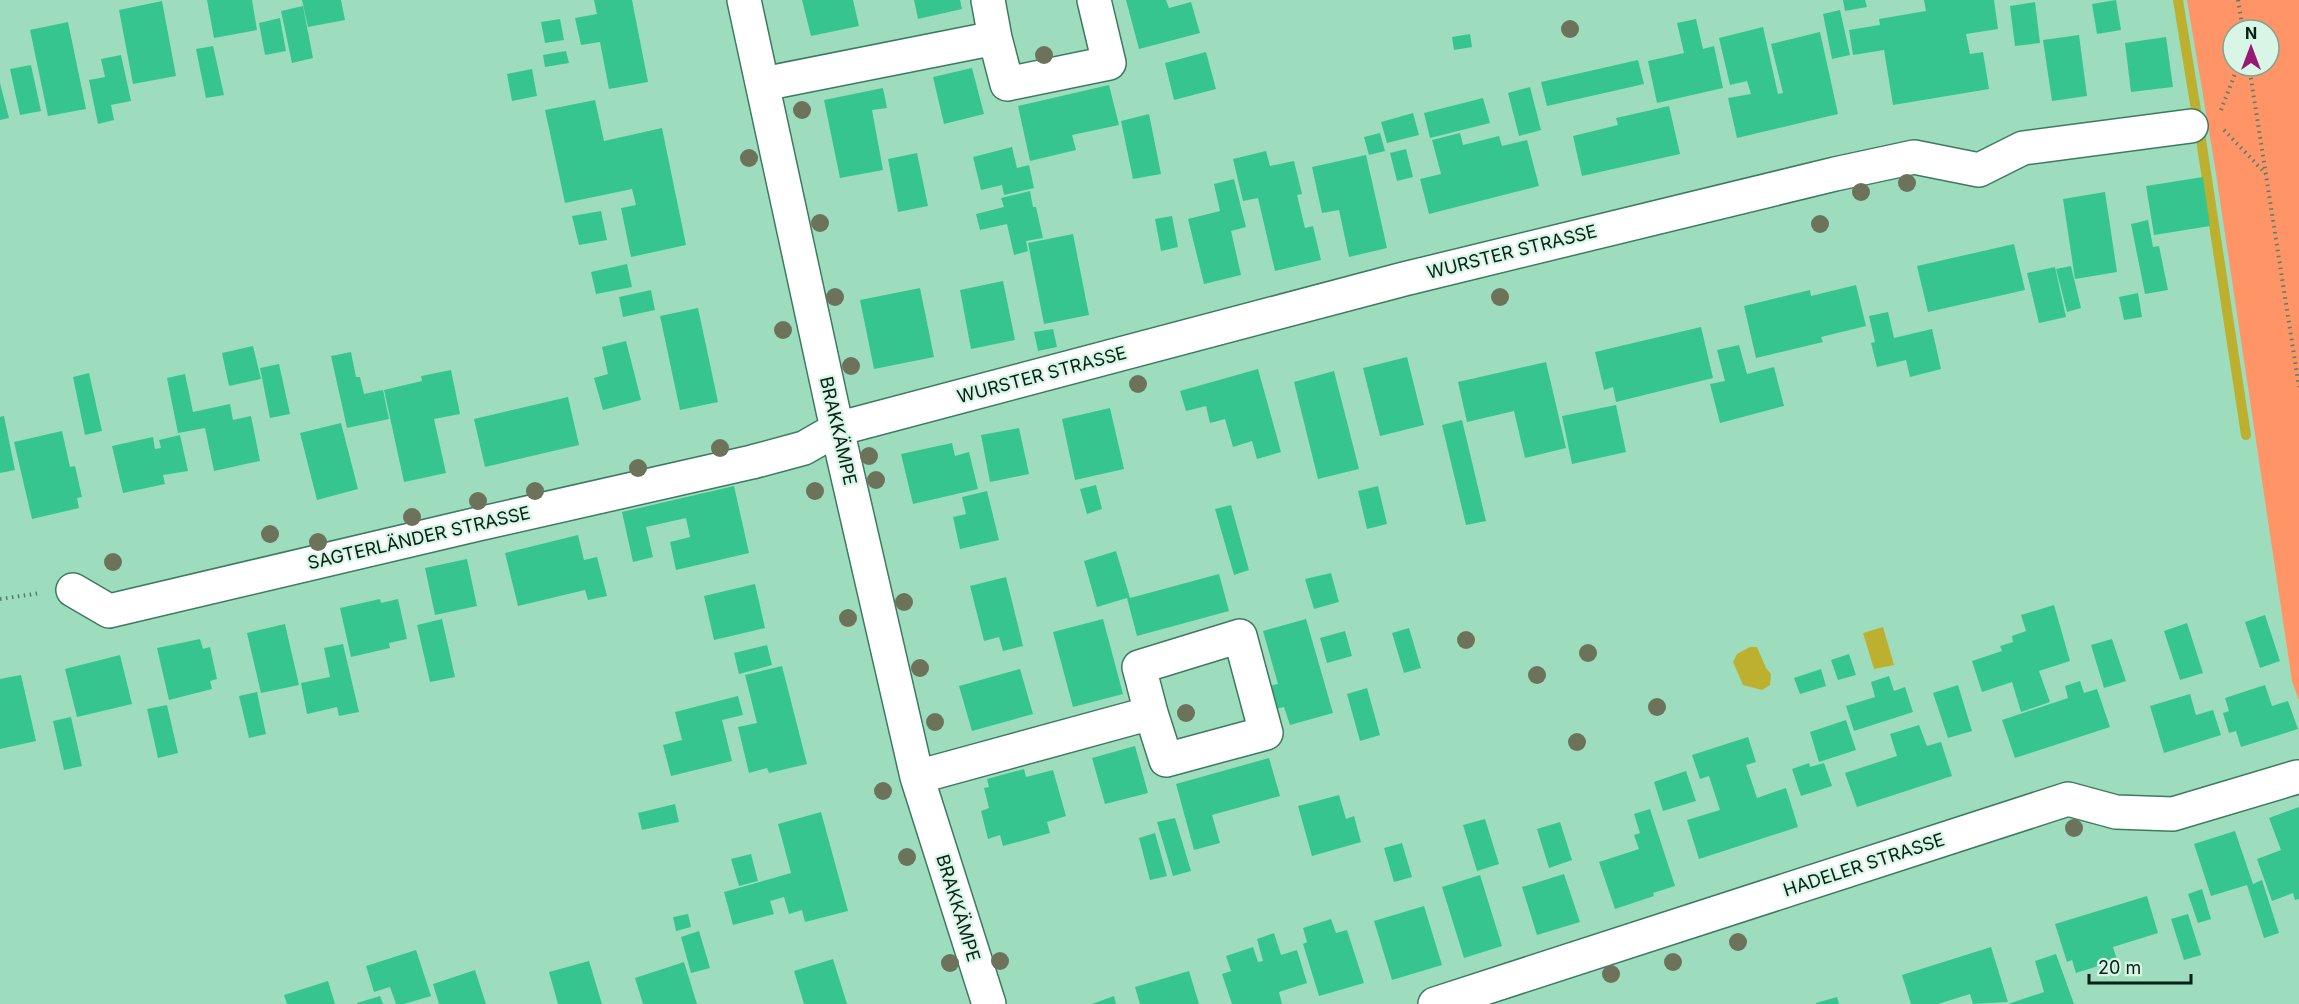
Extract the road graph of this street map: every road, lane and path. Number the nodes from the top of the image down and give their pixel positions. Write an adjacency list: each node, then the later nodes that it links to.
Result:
1 (744, 0): 9 (street, BRAKKÄMPE)
2 (988, 0): 6 (street)
3 (1094, 0): 6 (street)
4 (2238, 0): 5 (path)
5 (2241, 18)
6 (995, 38): 9 (street)
7 (2233, 78): 10 (path)
8 (2251, 78): 12 (path)
9 (763, 84): 14 (street, BRAKKÄMPE)
10 (2220, 113)
11 (2204, 124): 12 (path); 14 (street, WURSTER STRASSE)
12 (2267, 175): 13 (path)
13 (2299, 387)
14 (837, 429): 15 (street, SAGTERLÄNDER STRASSE); 18 (street, BRAKKÄMPE)
15 (73, 590): 16 (path)
16 (0, 600)
17 (1151, 713): 18 (street)
18 (917, 777): 20 (street, BRAKKÄMPE)
19 (2297, 777): 21 (street, HADELER STRASSE)
20 (989, 1004)
21 (1435, 1004)

